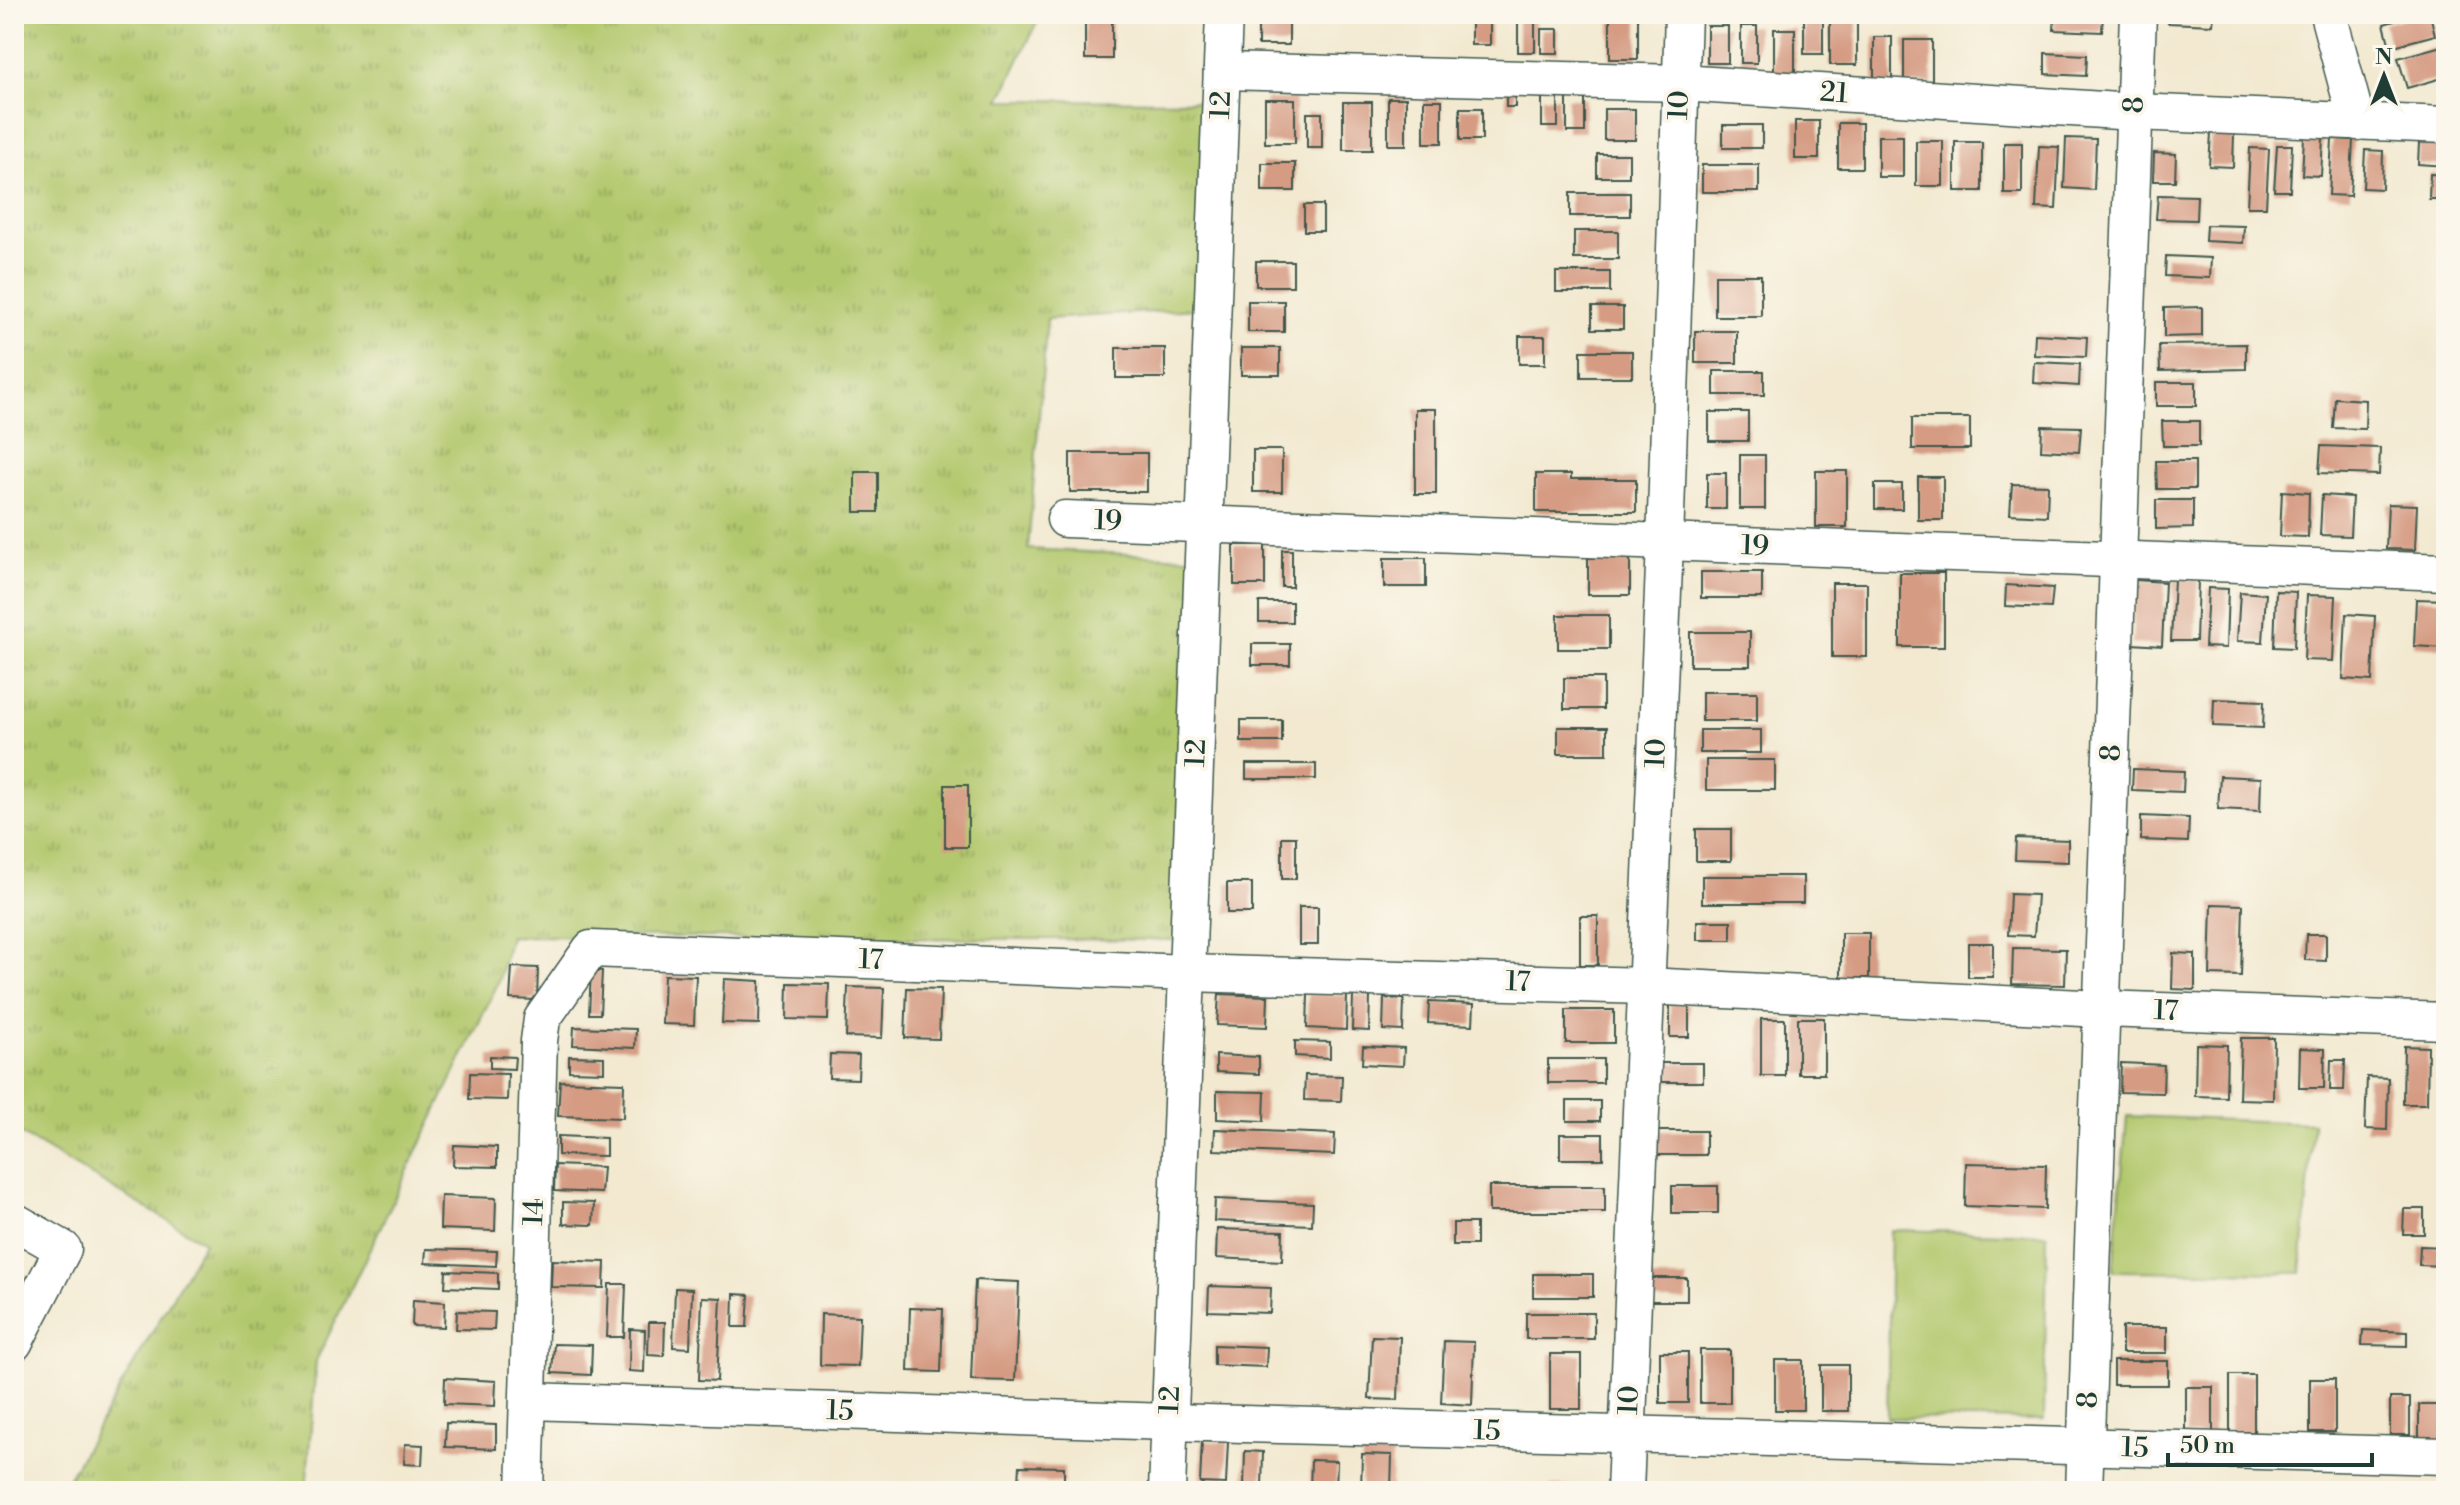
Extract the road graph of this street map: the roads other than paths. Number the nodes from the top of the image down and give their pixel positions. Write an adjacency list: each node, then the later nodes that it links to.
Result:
1 (1224, 14): 5 (street, 12)
2 (1683, 14): 6 (street, 10)
3 (2138, 14): 7 (street, 8)
4 (2328, 14): 8 (street)
5 (1222, 71): 6 (street, 21); 11 (street, 12)
6 (1680, 83): 7 (street, 21); 12 (street, 10)
7 (2134, 112): 8 (street, 21); 13 (street, 8)
8 (2357, 122): 9 (street, 21)
9 (2446, 125)
10 (1065, 519): 11 (street, 19)
11 (1205, 525): 12 (street, 19); 16 (street, 12)
12 (1665, 543): 13 (street, 19); 17 (street, 10)
13 (2118, 560): 14 (street, 19); 18 (street, 8)
14 (2446, 572)
15 (591, 949): 16 (street, 17); 22 (street, 14)
16 (1187, 973): 17 (street, 17); 23 (street, 12)
17 (1646, 986): 18 (street, 17); 24 (street, 10)
18 (2102, 1009): 19 (street, 17); 25 (street, 8)
19 (2446, 1021)
20 (14, 1221): 21 (street)
21 (14, 1343)
22 (529, 1401): 23 (street, 15); 27 (street, 14)
23 (1169, 1422): 24 (street, 15); 28 (street, 12)
24 (1627, 1435): 25 (street, 15); 29 (street, 10)
25 (2086, 1447): 26 (street, 15); 30 (street, 8)
26 (2446, 1456)
27 (525, 1491)
28 (1167, 1491)
29 (1625, 1491)
30 (2084, 1491)

